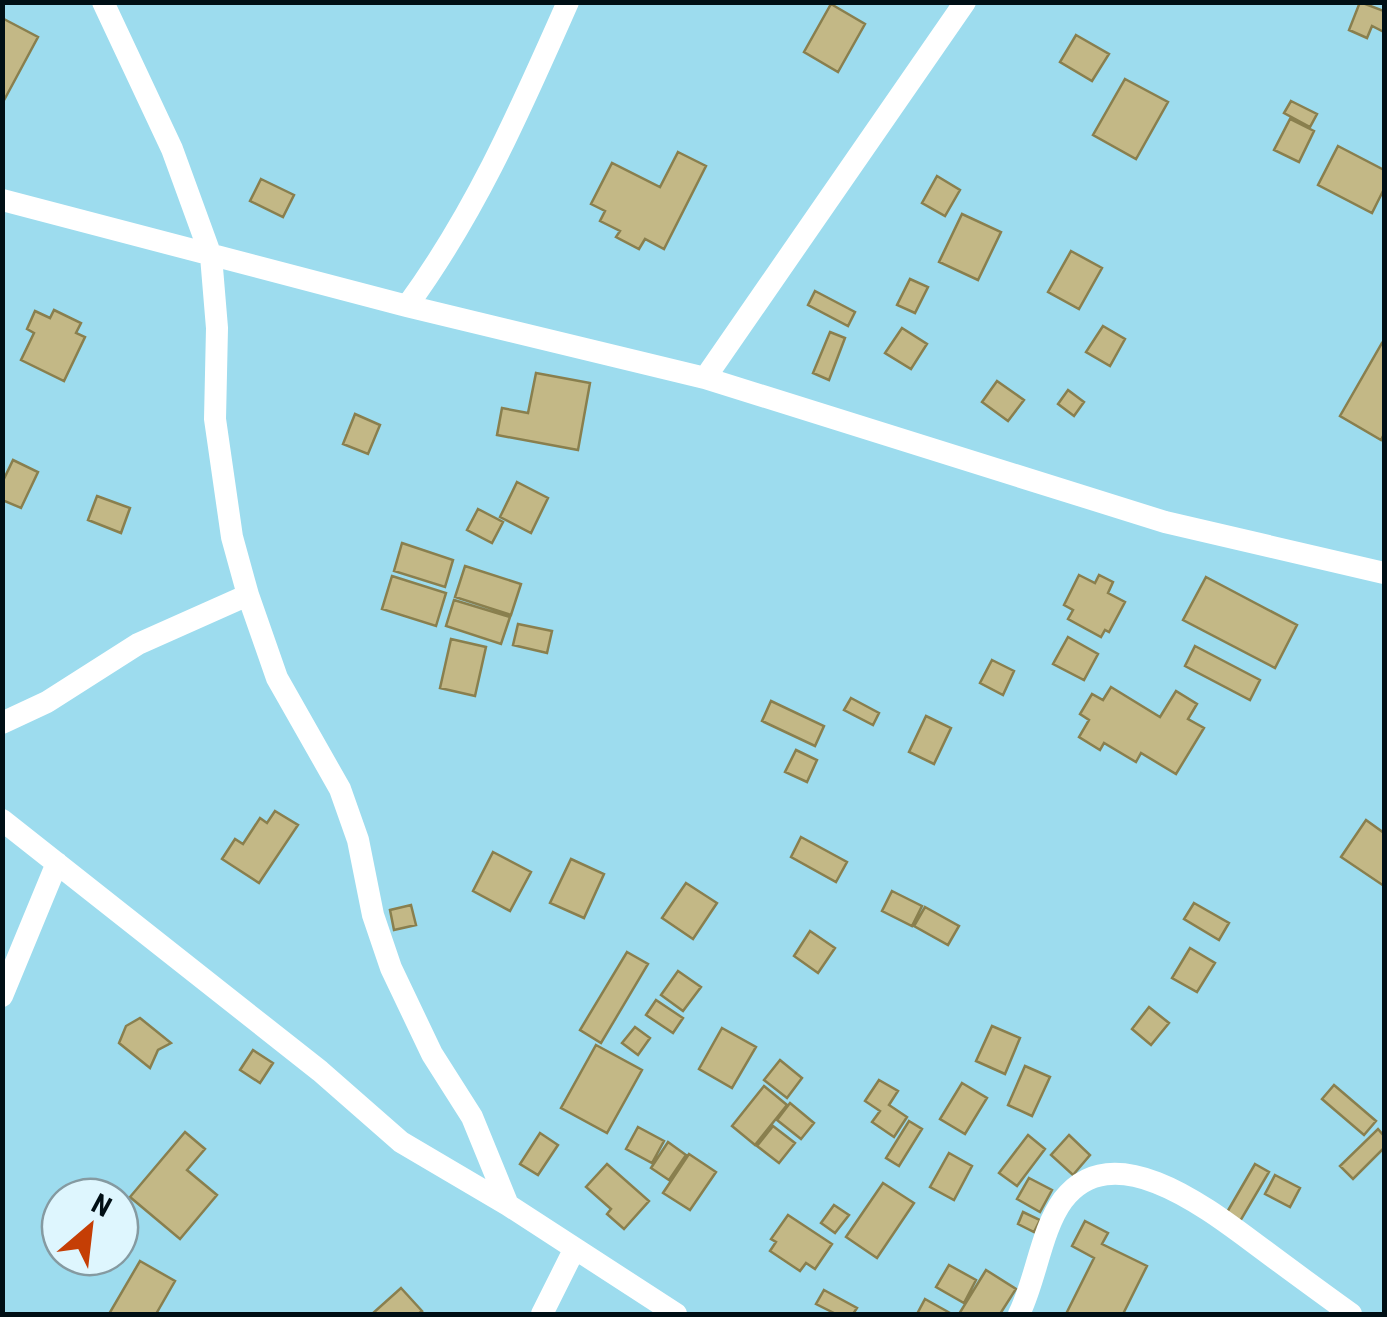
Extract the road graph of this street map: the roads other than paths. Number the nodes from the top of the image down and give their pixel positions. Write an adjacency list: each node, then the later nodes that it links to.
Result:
1 (103, 2): 5 (street)
2 (568, 2): 6 (street)
3 (965, 2): 7 (street)
4 (2, 200): 5 (street)
5 (211, 256): 6 (street); 9 (street)
6 (407, 306): 7 (street)
7 (706, 378): 8 (street)
8 (1384, 573)
9 (248, 596): 10 (street); 14 (street)
10 (2, 724)
11 (2, 820): 12 (street)
12 (57, 863): 13 (street); 14 (street)
13 (2, 996)
14 (508, 1206): 15 (street)
15 (574, 1250): 16 (street); 17 (street)
16 (542, 1314)
17 (676, 1314)
18 (1018, 1314): 19 (street)
19 (1351, 1314)

